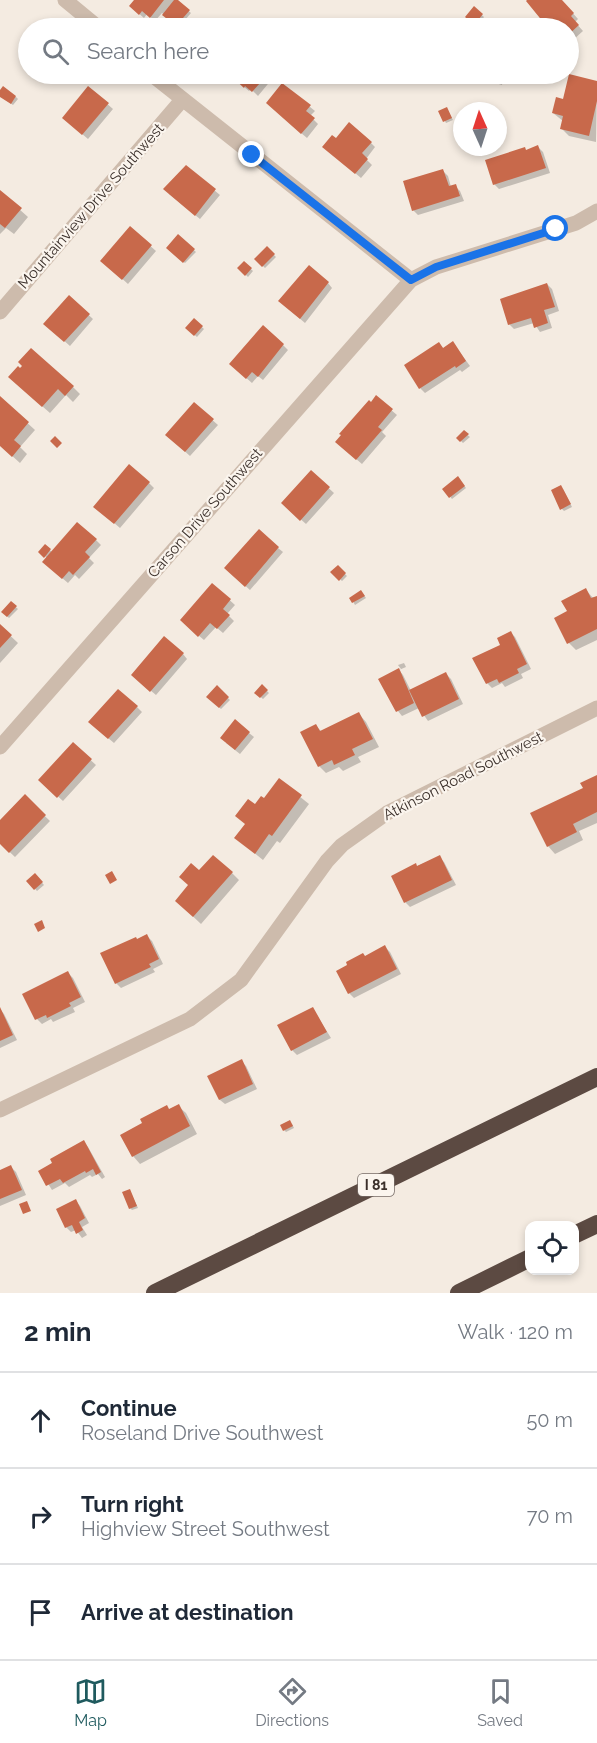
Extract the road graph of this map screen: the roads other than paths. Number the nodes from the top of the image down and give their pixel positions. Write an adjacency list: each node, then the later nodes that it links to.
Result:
1 (70, 1): 2 (street)
2 (88, 18)
3 (164, 84): 4 (street)
4 (182, 100): 6 (street); 7 (street, Mountainview Drive Southwest)
5 (597, 211): 6 (street)
6 (411, 280): 9 (street, Carson Drive Southwest)
7 (0, 312)
8 (597, 708): 11 (street, Atkinson Road Southwest)
9 (0, 747)
10 (597, 1077): 15 (highway, I 81)
11 (0, 1110)
12 (597, 1224): 13 (highway)
13 (579, 1233)
14 (525, 1260): 16 (highway)
15 (155, 1293)
16 (459, 1293)

